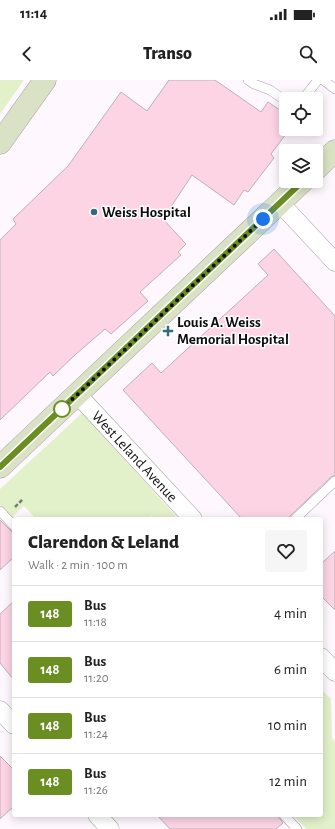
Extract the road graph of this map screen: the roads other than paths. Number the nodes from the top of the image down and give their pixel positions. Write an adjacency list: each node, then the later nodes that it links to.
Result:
1 (46, 80): 8 (street)
2 (248, 80): 7 (lane)
3 (318, 80): 6 (lane)
4 (324, 80): 5 (lane)
5 (335, 89)
6 (309, 92)
7 (279, 96)
8 (0, 142)
9 (335, 151): 10 (street)
10 (323, 162)
11 (296, 188): 12 (street)
12 (280, 203): 13 (street); 14 (street)
13 (335, 262)
14 (78, 394): 15 (street); 18 (street, West Leland Avenue)
15 (0, 467)
16 (335, 481): 19 (lane)
17 (0, 511): 20 (lane)
18 (191, 517)
19 (297, 517)
20 (12, 524)
21 (323, 659): 22 (street)
22 (335, 672)
23 (0, 710): 24 (street)
24 (12, 723)
25 (99, 817): 27 (street)
26 (286, 817): 28 (lane)
27 (110, 829)
28 (297, 829)

